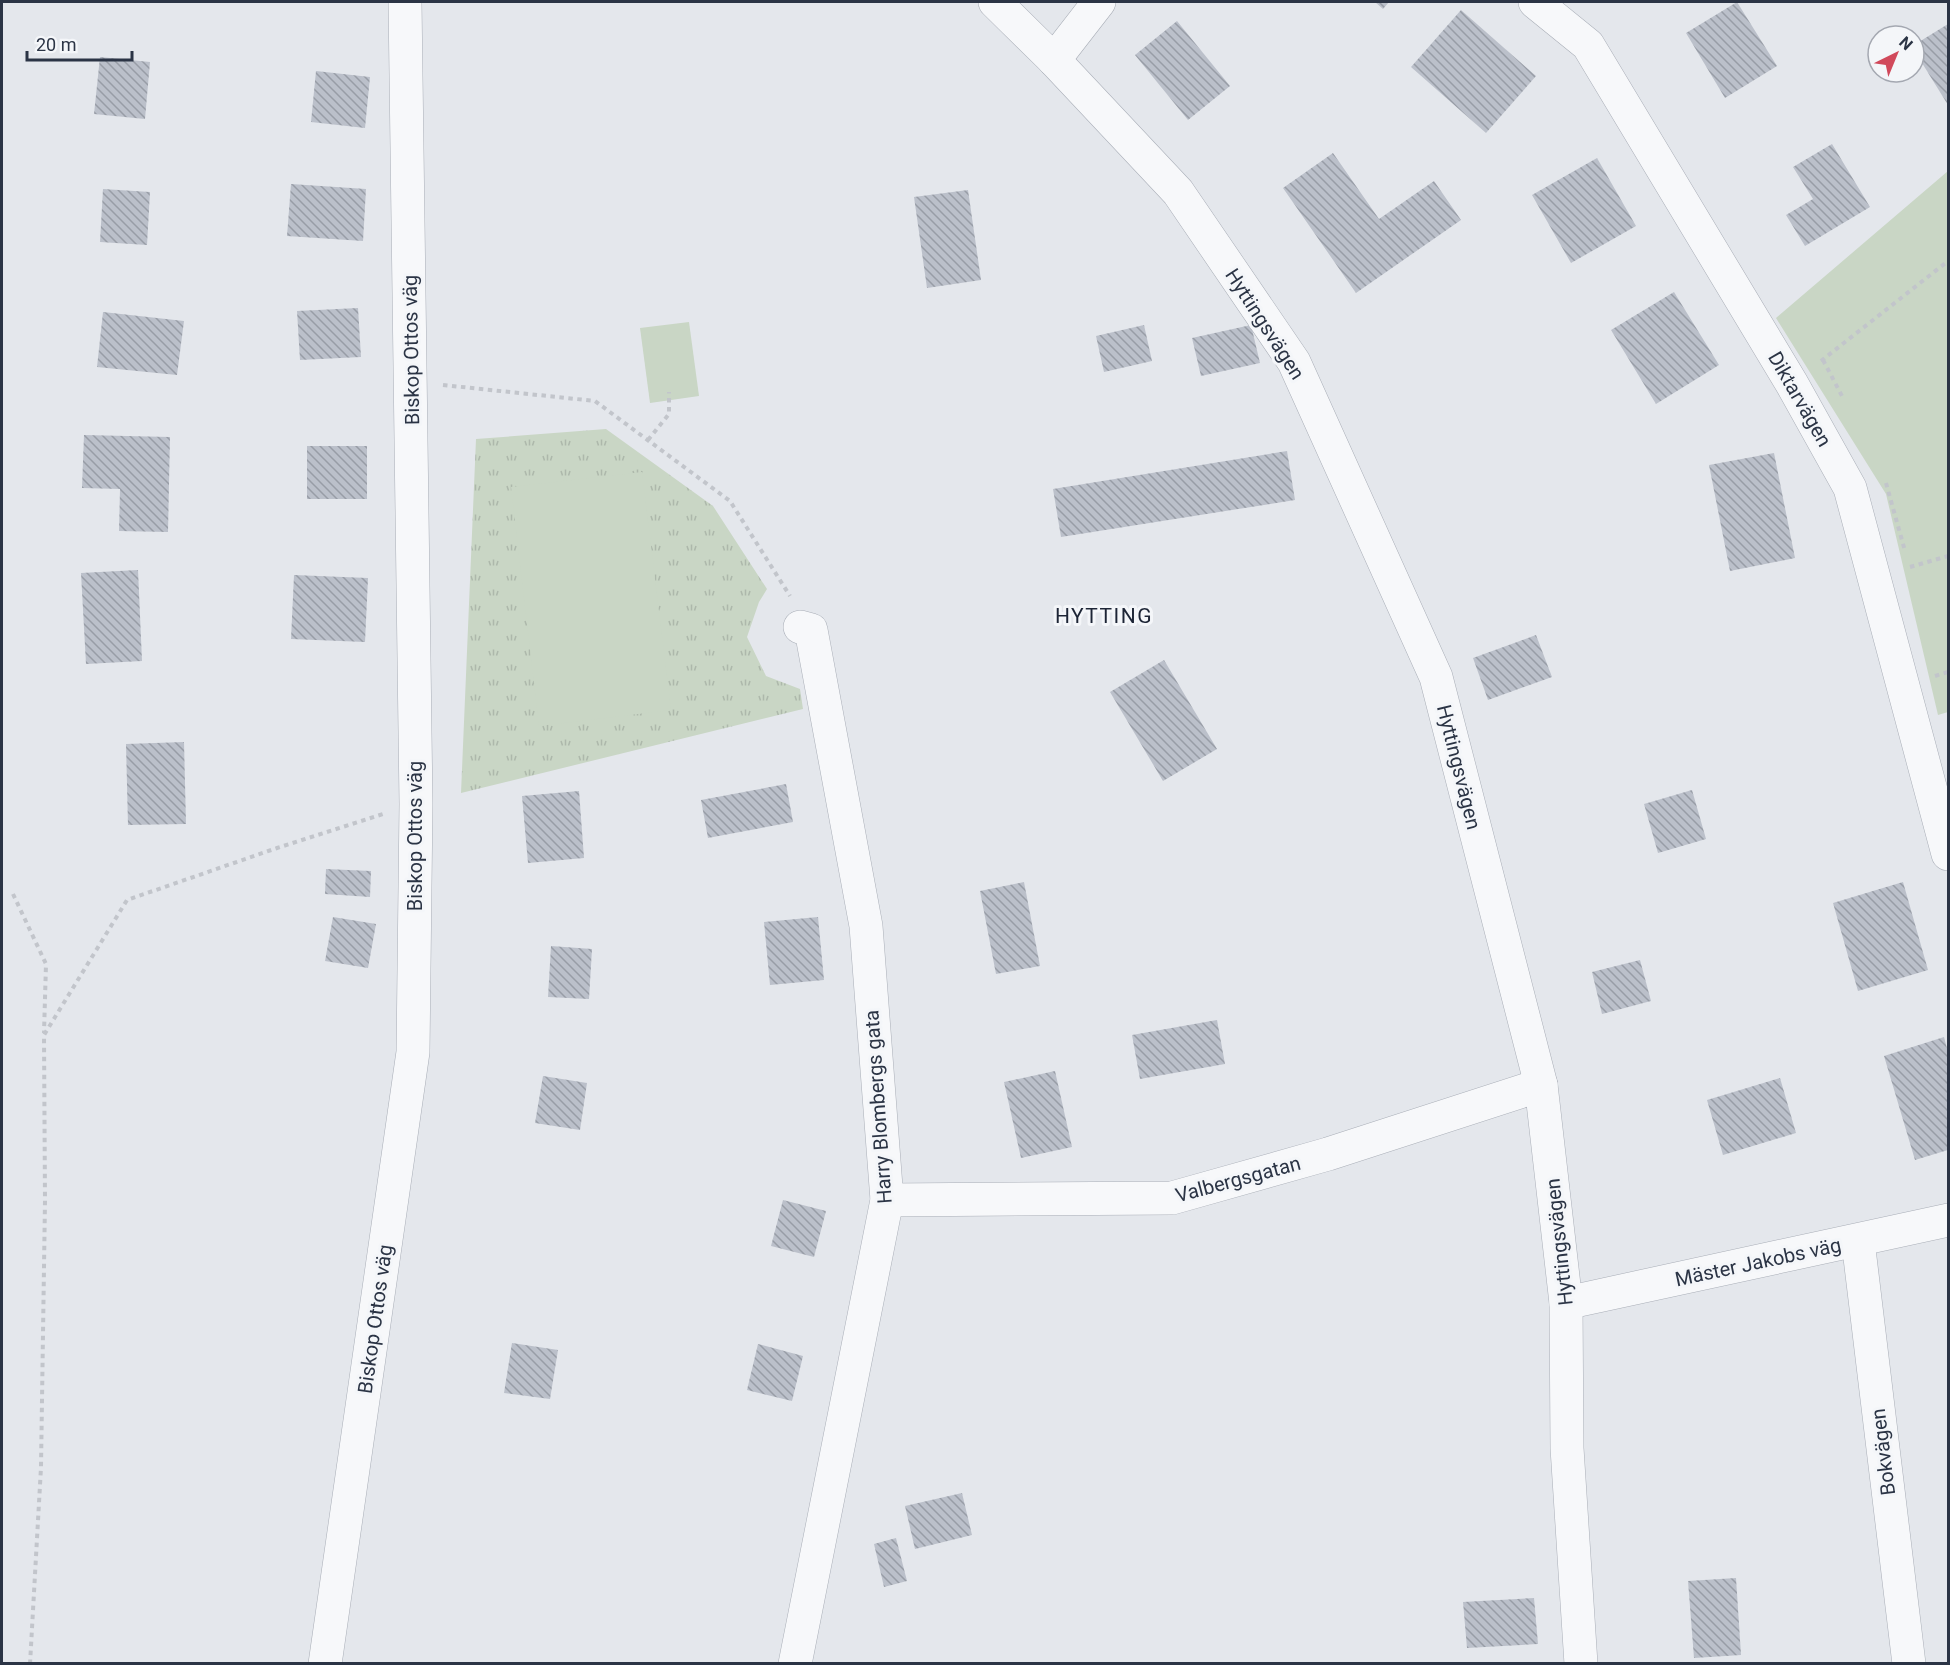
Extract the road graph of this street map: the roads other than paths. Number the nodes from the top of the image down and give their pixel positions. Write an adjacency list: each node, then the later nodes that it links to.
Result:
1 (405, 2): 13 (street, Biskop Ottos väg)
2 (995, 2): 5 (street, Hyttingsvägen)
3 (1099, 2): 5 (street)
4 (1535, 2): 7 (street, Diktarvägen)
5 (1054, 60): 8 (street, Hyttingsvägen)
6 (805, 628): 9 (street, Harry Blombergs gata)
7 (1948, 854)
8 (1541, 1085): 9 (street, Valbergsgatan); 12 (street, Hyttingsvägen)
9 (887, 1200): 14 (street, Harry Blombergs gata)
10 (1948, 1220): 11 (street, Mäster Jakobs väg)
11 (1858, 1241): 12 (street, Mäster Jakobs väg); 16 (street, Bokvägen)
12 (1566, 1303): 15 (street, Hyttingsvägen)
13 (325, 1664)
14 (795, 1664)
15 (1581, 1664)
16 (1909, 1664)

